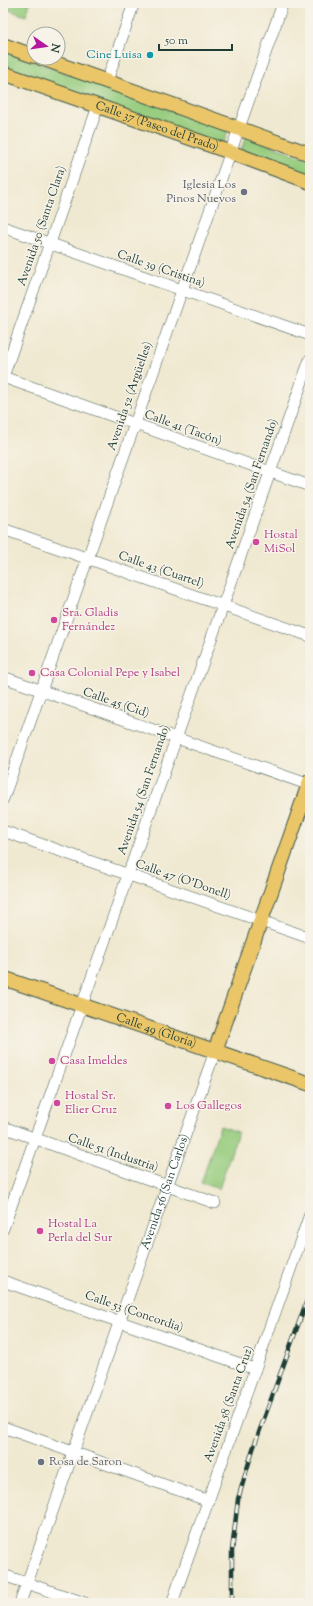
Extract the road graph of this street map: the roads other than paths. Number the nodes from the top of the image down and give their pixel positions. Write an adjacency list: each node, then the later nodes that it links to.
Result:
1 (134, 3): 7 (street)
2 (283, 3): 9 (street, Avenida 52 (Argüelles))
3 (3, 45): 4 (main road)
4 (26, 53)
5 (63, 66): 7 (main road, Calle 37 (Paseo del Prado))
6 (3, 74): 8 (main road, Calle 37 (Paseo del Prado))
7 (107, 82): 9 (main road, Calle 37 (Paseo del Prado))
8 (98, 106): 10 (main road, Calle 37 (Paseo del Prado)); 14 (street, Avenida 50 (Santa Clara))
9 (238, 128): 10 (street, Avenida 52 (Argüelles)); 11 (main road, Calle 37 (Paseo del Prado))
10 (230, 152): 12 (main road, Calle 37 (Paseo del Prado)); 15 (street, Avenida 52 (Argüelles))
11 (310, 154)
12 (310, 182)
13 (3, 227): 14 (street, Calle 39 (Cristina))
14 (50, 244): 15 (street, Calle 39 (Cristina)); 18 (street, Avenida 50 (Santa Clara))
15 (182, 290): 16 (street, Calle 39 (Cristina)); 19 (street, Avenida 52 (Argüelles))
16 (310, 335)
17 (310, 359): 20 (street, Avenida 54 (San Fernando))
18 (3, 377): 19 (street, Calle 41 (Tacón))
19 (134, 425): 20 (street, Calle 41 (Tacón)); 23 (street, Avenida 52 (Argüelles))
20 (270, 473): 21 (street, Calle 41 (Tacón)); 24 (street, Avenida 54 (San Fernando))
21 (310, 486)
22 (3, 529): 23 (street, Calle 43 (Cuartel))
23 (87, 558): 24 (street, Calle 43 (Cuartel)); 27 (street, Avenida 52 (Argüelles))
24 (223, 606): 25 (street, Calle 43 (Cuartel)); 28 (street, Avenida 54 (San Fernando))
25 (310, 636)
26 (3, 677): 27 (street, Calle 45 (Cid))
27 (41, 690): 28 (street, Calle 45 (Cid)); 30 (street, Avenida 52 (Argüelles))
28 (176, 738): 29 (street, Calle 45 (Cid)); 32 (street, Avenida 54 (San Fernando))
29 (310, 783): 33 (main road, Avenida 56 (San Carlos))
30 (3, 799)
31 (3, 830): 32 (street, Calle 47 (O'Donell))
32 (128, 875): 33 (street, Calle 47 (O'Donell)); 36 (street, Avenida 54 (San Fernando))
33 (261, 921): 34 (street, Calle 47 (O'Donell)); 37 (main road, Avenida 56 (San Carlos))
34 (310, 938)
35 (3, 978): 36 (main road, Calle 49 (Gloria))
36 (82, 1007): 37 (main road, Calle 49 (Gloria)); 40 (street, Avenida 54 (San Fernando))
37 (215, 1051): 38 (main road, Calle 49 (Gloria)); 41 (street, Avenida 56 (San Carlos))
38 (310, 1084)
39 (3, 1127): 40 (street, Calle 51 (Industria))
40 (35, 1139): 41 (street, Calle 51 (Industria)); 44 (street, Avenida 54 (San Fernando))
41 (167, 1186): 42 (street, Calle 51 (Industria)); 46 (street, Avenida 56 (San Carlos))
42 (215, 1203)
43 (310, 1214): 47 (street, Avenida 58 (Santa Cruz))
44 (3, 1230)
45 (3, 1281): 46 (street, Calle 53 (Concordia))
46 (120, 1320): 47 (street, Calle 53 (Concordia)); 49 (street, Avenida 56 (San Carlos))
47 (255, 1369): 50 (street, Avenida 58 (Santa Cruz))
48 (3, 1427): 49 (street)
49 (74, 1452): 50 (street); 52 (street, Avenida 56 (San Carlos))
50 (209, 1501): 55 (street, Avenida 58 (Santa Cruz))
51 (3, 1575): 52 (street)
52 (28, 1583): 53 (street, Avenida 56 (San Carlos)); 54 (street)
53 (20, 1603)
54 (85, 1603)
55 (172, 1603)

